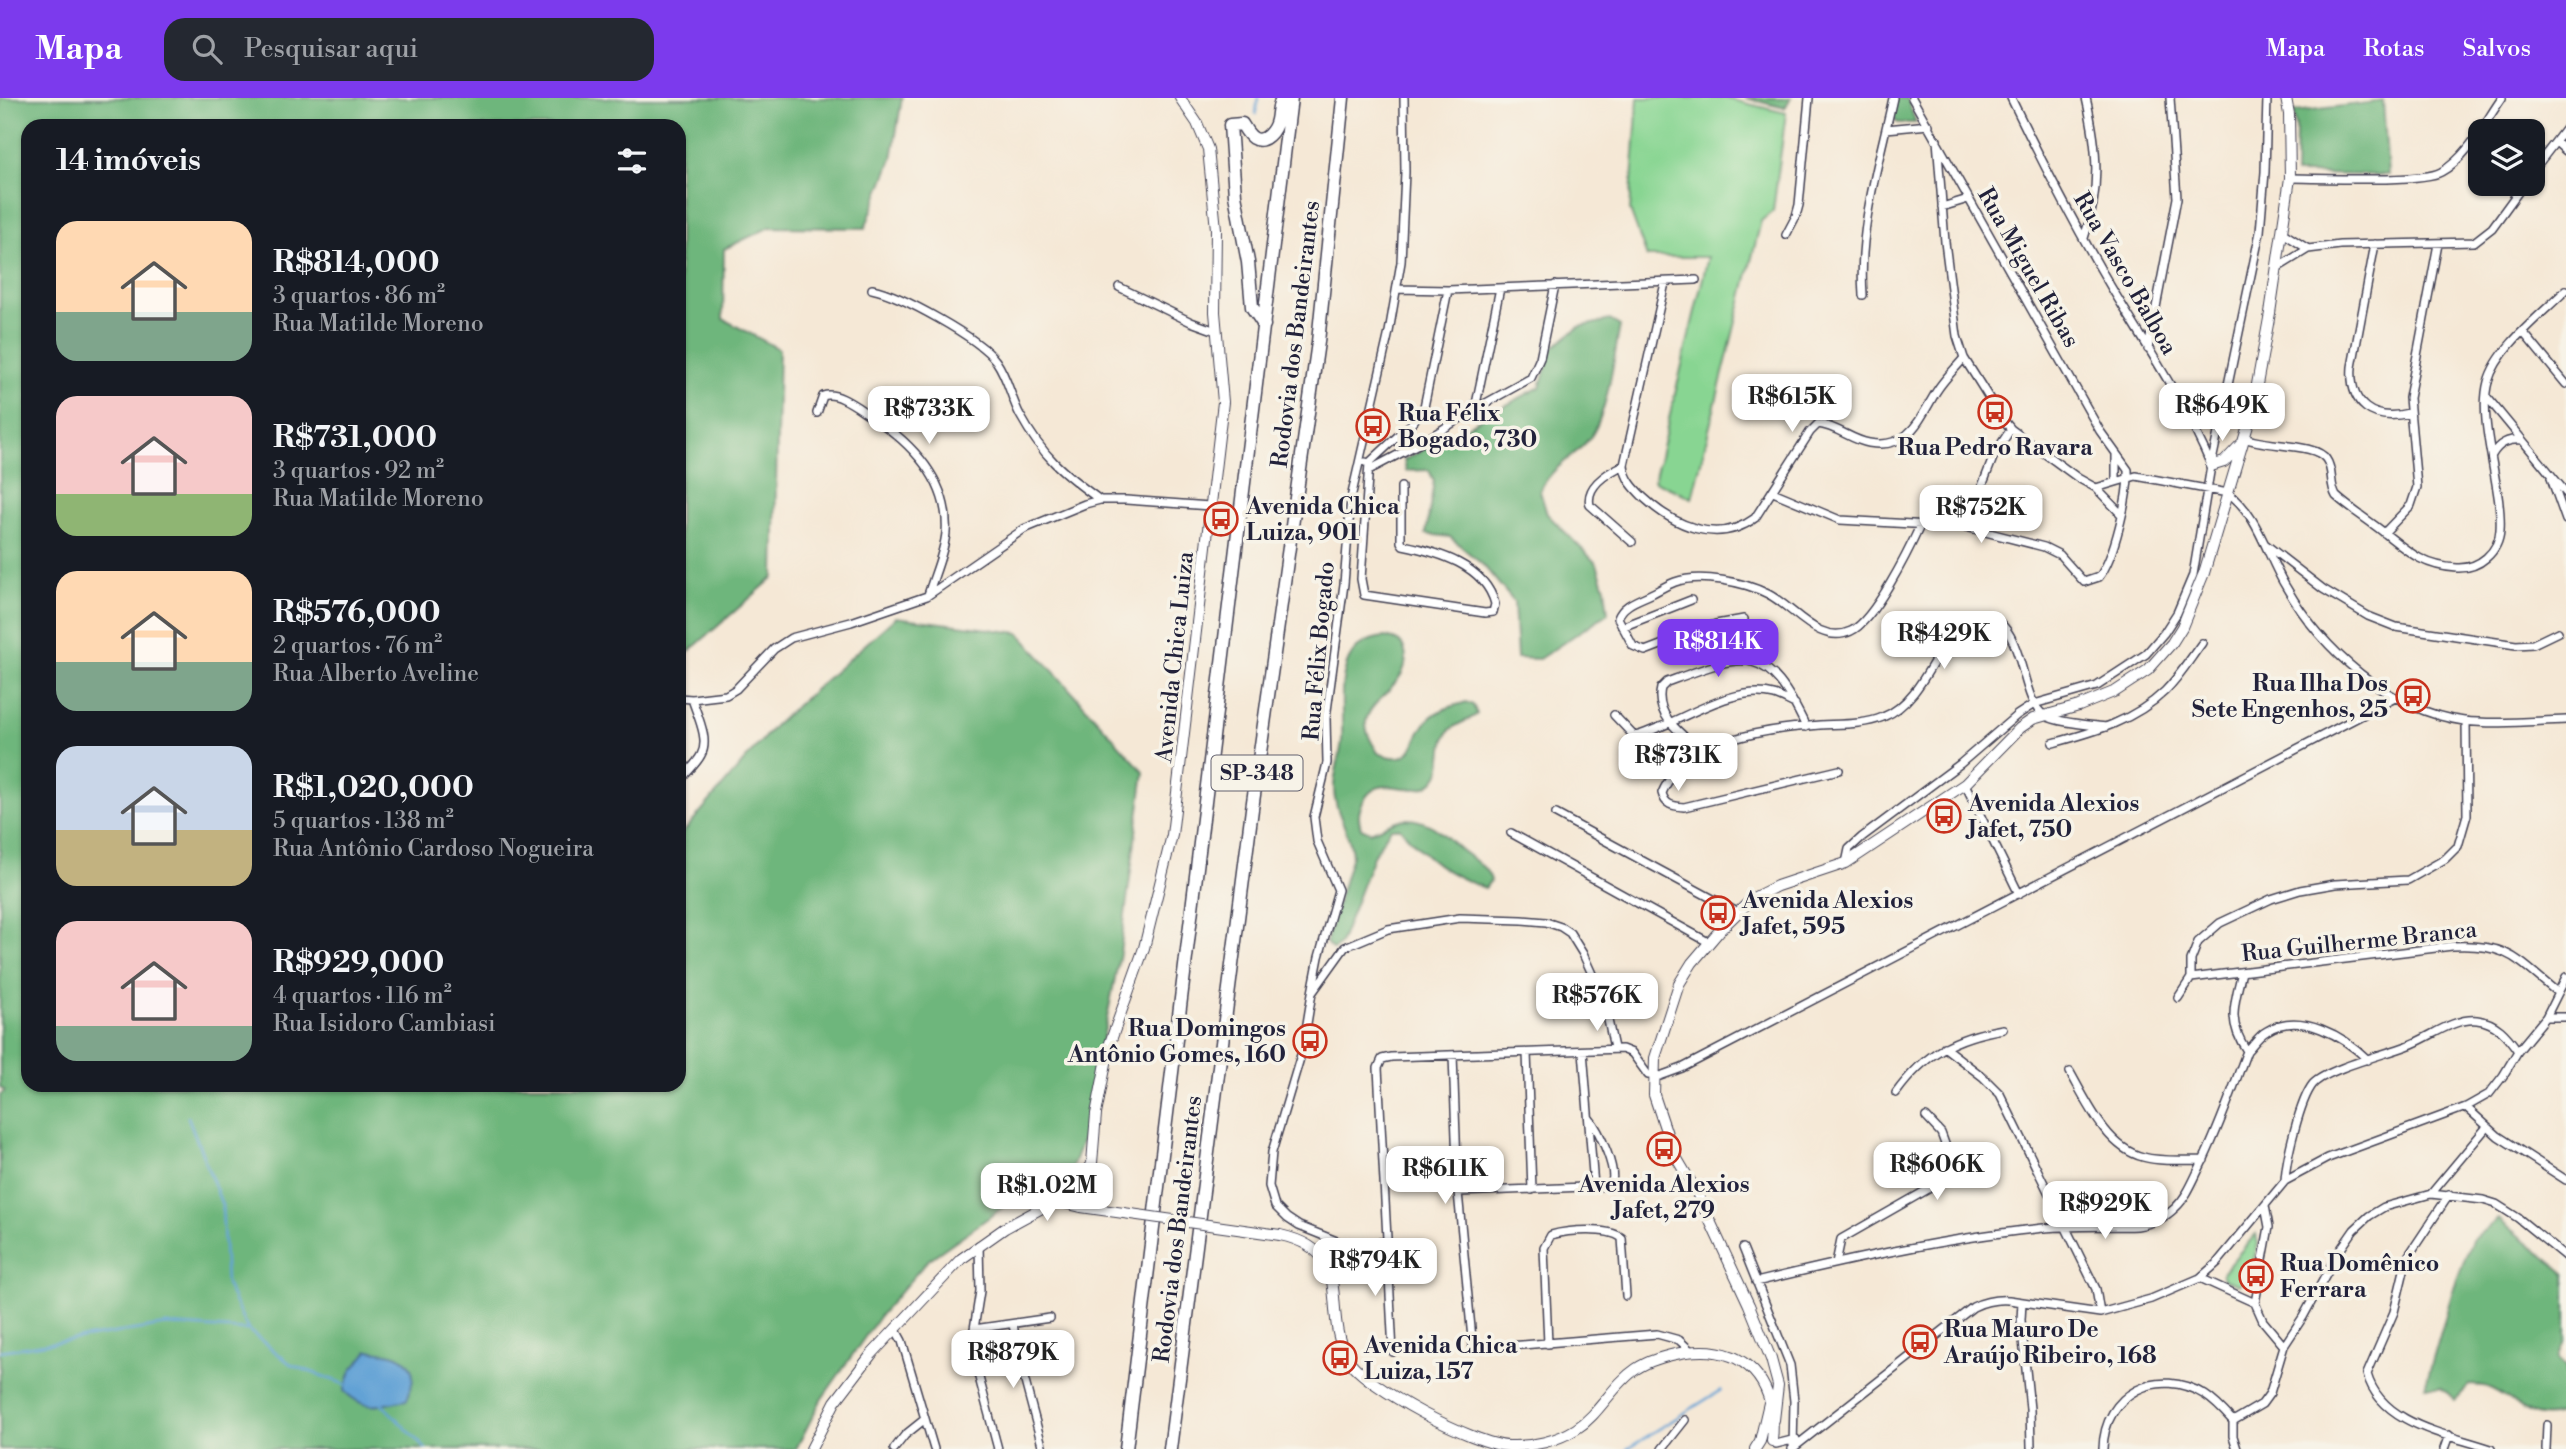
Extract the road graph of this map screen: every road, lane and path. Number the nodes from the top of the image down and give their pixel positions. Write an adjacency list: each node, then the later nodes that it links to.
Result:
1 (1180, 98): 44 (main road, Avenida Chica Luiza)
2 (1283, 98): 43 (highway)
3 (1291, 98): 43 (highway, Rodovia dos Bandeirantes / SP-348)
4 (1343, 98): 183 (highway, Rodovia dos Bandeirantes / SP-348)
5 (1404, 98): 39 (street, Rua Félix Bogado)
6 (1809, 98): 27 (street)
7 (1893, 98): 17 (street)
8 (1912, 98): 15 (street, Rua Miguel Ribas)
9 (2011, 98): 28 (street, Rua Vasco Balboa)
10 (2086, 98): 28 (street)
11 (2170, 98): 46 (street)
12 (2267, 98): 61 (street)
13 (2286, 98): 22 (main road)
14 (2502, 98): 22 (street)
15 (1929, 125): 17 (street); 18 (street, Rua Miguel Ribas)
16 (2566, 128): 19 (street)
17 (1886, 129): 42 (street)
18 (1937, 140): 24 (street, Rua Miguel Ribas); 25 (street)
19 (2556, 142): 20 (street); 21 (street)
20 (2566, 150)
21 (2545, 156)
22 (2290, 178): 26 (main road)
23 (2515, 196): 30 (street)
24 (1968, 199): 25 (street); 56 (street, Rua Miguel Ribas)
25 (1942, 207): 47 (street)
26 (2283, 233): 31 (street); 32 (main road)
27 (1786, 235)
28 (2084, 239): 46 (street, Rua Vasco Balboa)
29 (2375, 244): 30 (street); 31 (street); 52 (street)
30 (2438, 244): 52 (street)
31 (2308, 249): 32 (street)
32 (2277, 268): 54 (main road)
33 (1696, 280): 34 (street)
34 (1665, 283): 35 (street); 59 (street)
35 (1555, 285): 37 (street); 50 (street)
36 (1119, 287): 44 (street)
37 (1500, 288): 40 (street); 50 (street)
38 (872, 289): 71 (street)
39 (1398, 289): 40 (street); 58 (street, Rua Félix Bogado)
40 (1448, 290): 60 (street)
41 (2566, 290): 45 (street)
42 (1863, 295)
43 (1264, 325): 182 (highway, Rodovia dos Bandeirantes / SP-348)
44 (1216, 331): 72 (main road, Avenida Chica Luiza)
45 (2523, 332): 48 (street); 49 (street)
46 (2148, 349): 61 (street, Rua Vasco Balboa)
47 (1965, 358): 53 (street); 68 (street)
48 (2566, 384)
49 (2486, 396): 55 (street); 57 (street)
50 (1475, 409): 60 (street)
51 (817, 413): 80 (street)
52 (2409, 413): 77 (street)
53 (2011, 429): 67 (street); 76 (street)
54 (2245, 438): 61 (main road); 69 (main road); 77 (street)
55 (2522, 440): 57 (street); 62 (street)
56 (2116, 453): 63 (street, Rua Miguel Ribas); 64 (street)
57 (2492, 456): 77 (street)
58 (1359, 461): 60 (street); 112 (street, Rua Félix Bogado)
59 (1624, 465): 68 (street); 78 (street)
60 (1369, 466): 65 (street)
61 (2211, 466): 66 (street)
62 (2549, 471): 70 (street); 74 (street)
63 (2128, 477): 64 (street); 66 (street); 73 (street)
64 (2116, 481): 67 (street)
65 (1401, 487)
66 (2207, 487): 69 (street); 89 (street)
67 (2096, 488): 73 (street)
68 (1773, 492): 75 (street)
69 (2228, 492): 79 (street); 92 (main road)
70 (2566, 492)
71 (1100, 500): 72 (street); 80 (street)
72 (1210, 506): 141 (main road, Avenida Chica Luiza)
73 (2122, 515): 76 (street)
74 (2566, 520)
75 (1920, 526): 76 (street); 83 (street)
76 (1965, 527)
77 (2384, 533)
78 (1632, 542)
79 (2264, 543): 84 (street); 86 (street)
80 (928, 596): 88 (street)
81 (1691, 600): 83 (street)
82 (1744, 619): 83 (street)
83 (1622, 627)
84 (2558, 632)
85 (2202, 643): 97 (street)
86 (2397, 697): 94 (street); 106 (street)
87 (686, 699): 88 (street)
88 (692, 699): 101 (street)
89 (2035, 704): 92 (street); 96 (street); 105 (street)
90 (1795, 705): 95 (street); 95 (street); 96 (street)
91 (1614, 715): 95 (street)
92 (2044, 715): 97 (street); 102 (main road)
93 (2566, 720): 94 (street)
94 (2466, 721): 111 (street)
95 (1669, 723): 99 (street)
96 (1806, 727): 99 (street)
97 (2106, 727): 98 (street)
98 (2053, 743)
99 (1701, 751): 100 (street)
100 (1839, 770)
101 (686, 774)
102 (1965, 783): 105 (main road); 106 (street)
103 (1556, 814): 107 (street)
104 (1511, 833): 108 (street)
105 (1846, 863): 107 (main road)
106 (2019, 894): 127 (street)
107 (1737, 912): 108 (main road)
108 (1710, 943): 127 (main road)
109 (2242, 972): 111 (street, Rua Guilherme Branca); 113 (street, Rua Guilherme Branca); 121 (street)
110 (2566, 976): 113 (street)
111 (2191, 978): 114 (street)
112 (1312, 993): 119 (street); 143 (street, Rua Félix Bogado)
113 (2558, 993): 115 (street)
114 (2178, 998)
115 (2546, 1017): 116 (street); 122 (street)
116 (2566, 1017)
117 (2003, 1029): 118 (street)
118 (1944, 1047): 128 (street); 144 (street)
119 (1614, 1048): 120 (street); 127 (street)
120 (1583, 1051): 123 (street); 131 (street)
121 (2247, 1051): 125 (street); 133 (street)
122 (2518, 1051): 125 (street); 129 (street)
123 (1527, 1053): 124 (street); 137 (street)
124 (1453, 1055): 138 (street); 146 (street)
125 (2368, 1060): 135 (street)
126 (2070, 1072): 133 (street)
127 (1653, 1076): 165 (main road)
128 (1896, 1093)
129 (2466, 1107): 132 (street); 135 (street)
130 (1926, 1117): 150 (street)
131 (1589, 1118): 136 (street); 136 (street)
132 (2486, 1128): 134 (street); 139 (street)
133 (2204, 1160): 144 (street)
134 (2566, 1180)
135 (2285, 1181): 142 (street)
136 (1594, 1186): 137 (street)
137 (1532, 1190): 138 (street)
138 (1458, 1192): 161 (street)
139 (2431, 1194): 140 (street); 162 (street)
140 (2449, 1195): 149 (street); 172 (street)
141 (1056, 1201): 145 (main road, bridge); 147 (main road, Avenida Chica Luiza)
142 (2265, 1206): 151 (street); 155 (street)
143 (1299, 1226): 145 (street); 146 (street)
144 (2065, 1227): 150 (street); 156 (street)
145 (1297, 1239): 164 (main road)
146 (1386, 1242): 163 (street)
147 (979, 1245): 159 (street); 160 (main road, Avenida Chica Luiza)
148 (1743, 1248): 152 (street)
149 (2566, 1257)
150 (1836, 1263): 152 (street)
151 (2200, 1278): 155 (street); 156 (street)
152 (1756, 1282): 175 (street)
153 (1626, 1296): 161 (street)
154 (2022, 1302): 156 (street); 175 (street); 176 (street)
155 (2255, 1303): 162 (street)
156 (2100, 1313)
157 (1050, 1318): 158 (street)
158 (1013, 1324): 159 (street); 181 (street)
159 (974, 1329): 180 (street)
160 (896, 1330): 167 (street); 177 (main road, Avenida Chica Luiza)
161 (1548, 1344): 164 (street)
162 (2284, 1346): 170 (street)
163 (1393, 1352)
164 (1692, 1352): 166 (main road)
165 (1774, 1370): 166 (main road); 169 (main road)
166 (1768, 1395): 169 (main road); 174 (main road)
167 (925, 1419): 178 (street); 179 (street)
168 (1685, 1420): 184 (street)
169 (1774, 1420): 173 (main road)
170 (2233, 1421): 185 (street); 186 (street)
171 (2547, 1425): 189 (street)
172 (2449, 1435): 187 (street); 188 (street)
173 (1775, 1444): 174 (main road); 175 (street)
174 (1757, 1445)
175 (1793, 1446)
176 (2031, 1447)
177 (811, 1449)
178 (894, 1449)
179 (934, 1449)
180 (998, 1449)
181 (1043, 1449)
182 (1126, 1449)
183 (1170, 1449)
184 (1662, 1449)
185 (2103, 1449)
186 (2237, 1449)
187 (2444, 1449)
188 (2491, 1449)
189 (2546, 1449)

